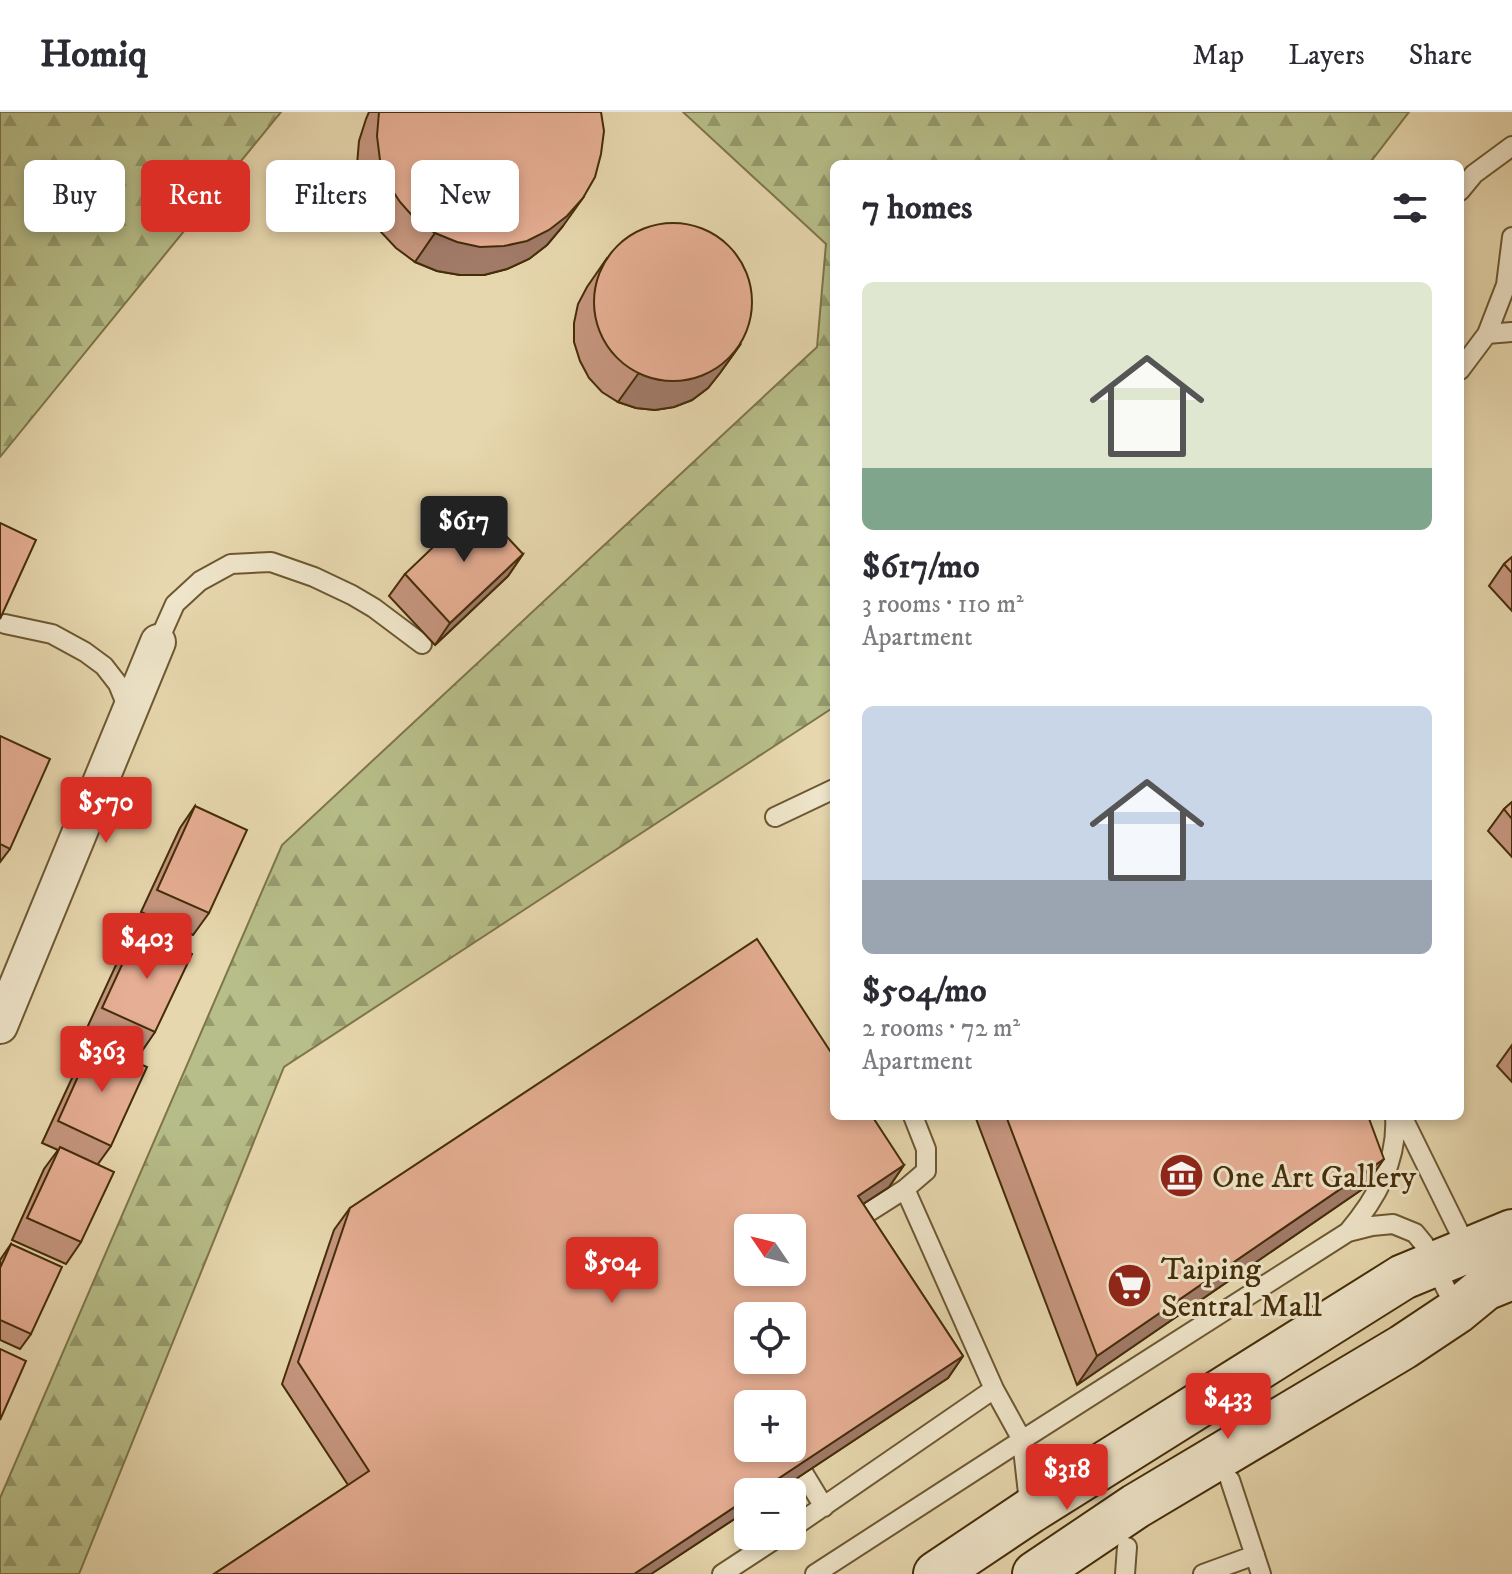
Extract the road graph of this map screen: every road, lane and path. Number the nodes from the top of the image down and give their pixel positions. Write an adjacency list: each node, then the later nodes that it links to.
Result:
1 (1512, 146): 2 (lane)
2 (1464, 186)
3 (1512, 237): 4 (lane)
4 (1509, 284): 6 (lane)
5 (1512, 332): 6 (lane)
6 (1487, 334): 7 (lane)
7 (1464, 365)
8 (5, 624): 11 (lane)
9 (158, 642): 10 (lane); 11 (street)
10 (422, 644)
11 (130, 712): 14 (street)
12 (830, 791): 13 (lane)
13 (775, 817)
14 (0, 1026)
15 (915, 1120): 18 (lane)
16 (1395, 1120): 20 (lane)
17 (1404, 1120): 22 (lane)
18 (905, 1189): 19 (lane); 24 (lane)
19 (848, 1226)
20 (1348, 1232): 22 (lane); 25 (lane)
21 (1512, 1232): 22 (main road)
22 (1473, 1275): 23 (main road); 29 (main road)
23 (1403, 1347): 27 (main road); 31 (main road)
24 (994, 1389): 25 (lane); 28 (lane)
25 (1022, 1440): 29 (lane); 35 (lane)
26 (804, 1474): 28 (lane)
27 (1230, 1480): 31 (main road); 33 (lane)
28 (824, 1507): 30 (lane)
29 (1030, 1511): 36 (main road)
30 (806, 1519)
31 (1129, 1542): 37 (main road); 38 (main road)
32 (759, 1550): 34 (lane)
33 (1255, 1555): 39 (lane); 40 (lane)
34 (722, 1574)
35 (815, 1574)
36 (936, 1574)
37 (1035, 1574)
38 (1085, 1574)
39 (1203, 1574)
40 (1261, 1574)

